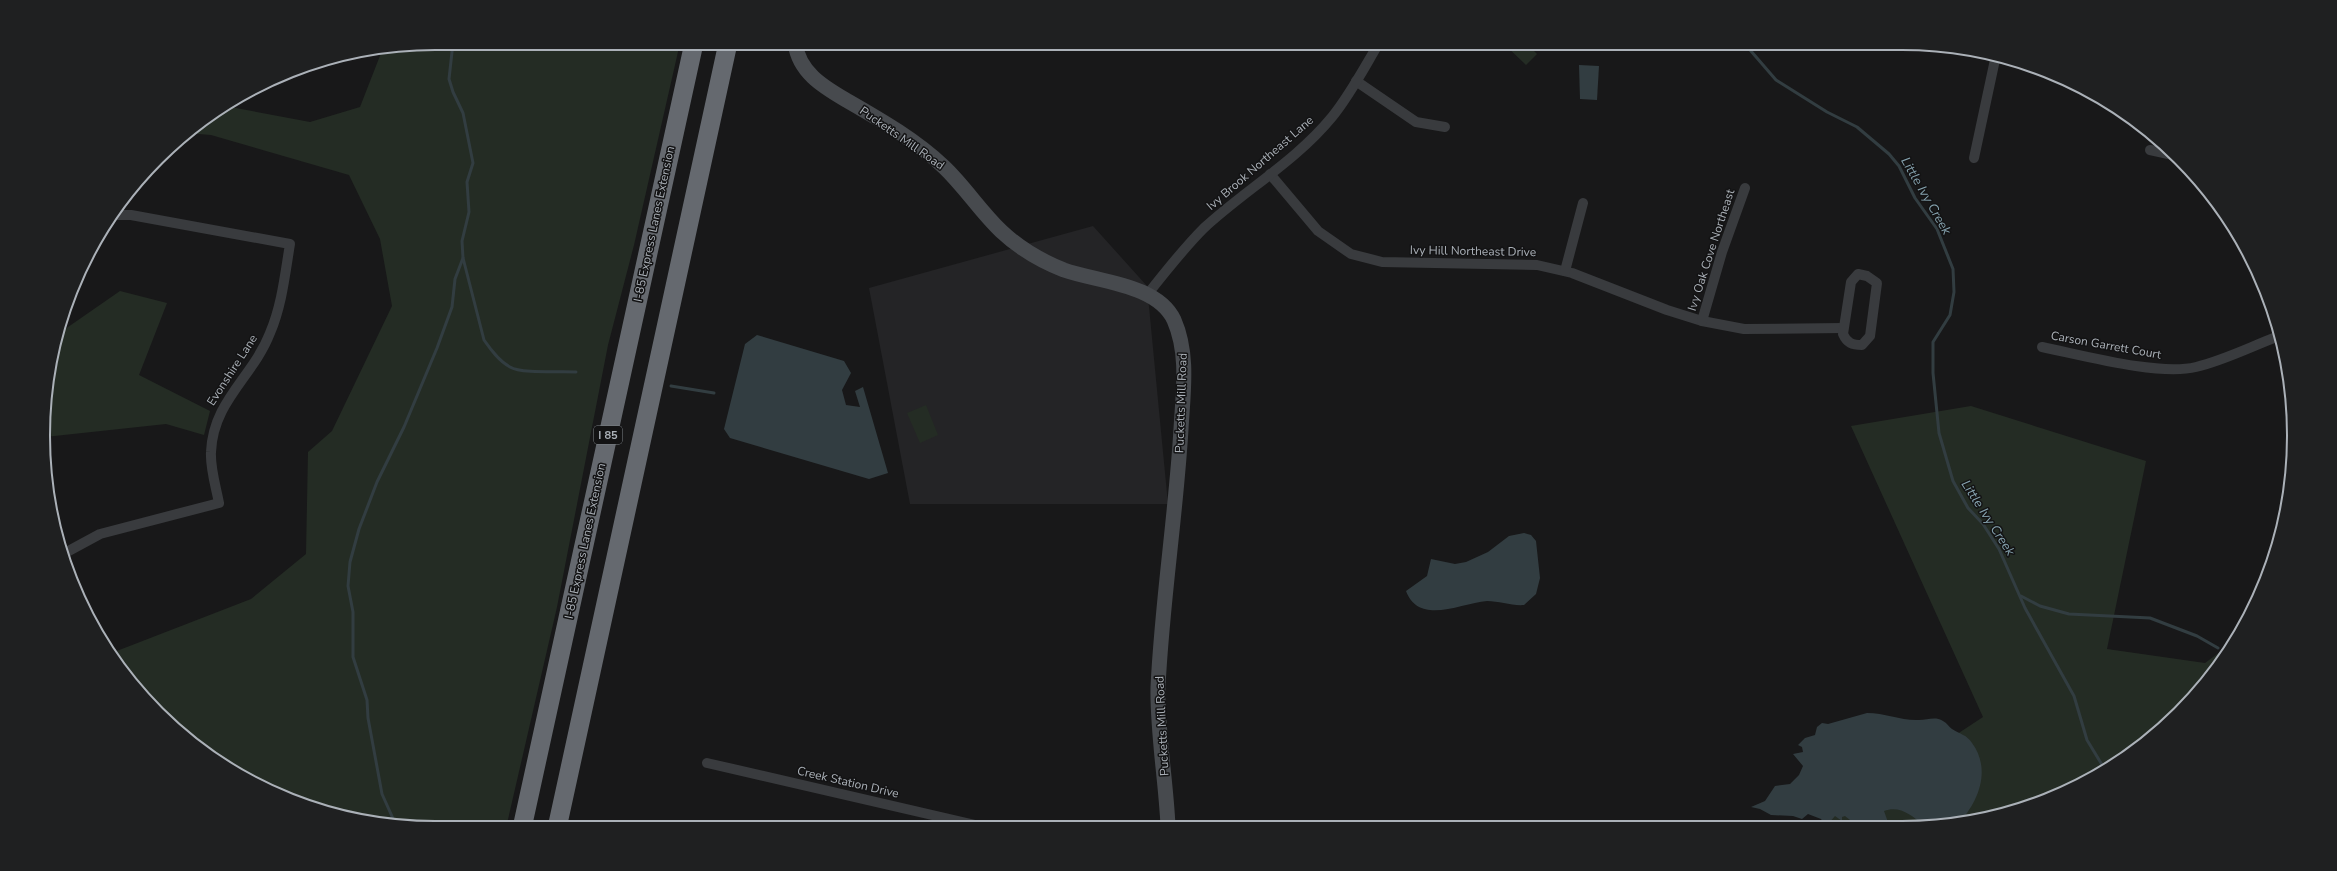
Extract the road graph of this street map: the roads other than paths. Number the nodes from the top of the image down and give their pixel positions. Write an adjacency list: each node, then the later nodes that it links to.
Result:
1 (692, 50): 23 (highway, I-85 Express Lanes Extension / I 85)
2 (726, 50): 24 (highway, I 85)
3 (796, 50): 16 (street, Pucketts Mill Road)
4 (1375, 50): 6 (street, Ivy Brook Northeast Lane)
5 (1995, 61): 10 (street)
6 (1356, 81): 7 (street); 11 (street, Ivy Brook Northeast Lane)
7 (1445, 127)
8 (2150, 150): 9 (street)
9 (2163, 153)
10 (1974, 158)
11 (1270, 174): 15 (street, Ivy Hill Northeast Drive); 16 (street, Ivy Brook Northeast Lane)
12 (1745, 188): 17 (street, Ivy Oak Cove Northeast)
13 (1583, 203): 15 (street)
14 (120, 215): 21 (street, Evonshire Lane)
15 (1565, 271): 17 (street, Ivy Hill Northeast Drive)
16 (1147, 295): 26 (street, Pucketts Mill Road)
17 (1702, 321): 18 (street, Ivy Hill Northeast Drive)
18 (1844, 328): 18 (street)
19 (2274, 338): 20 (street, Carson Garrett Court)
20 (2042, 347)
21 (68, 551)
22 (708, 763): 25 (street, Creek Station Drive)
23 (524, 821)
24 (559, 821)
25 (958, 821)
26 (1168, 821)

